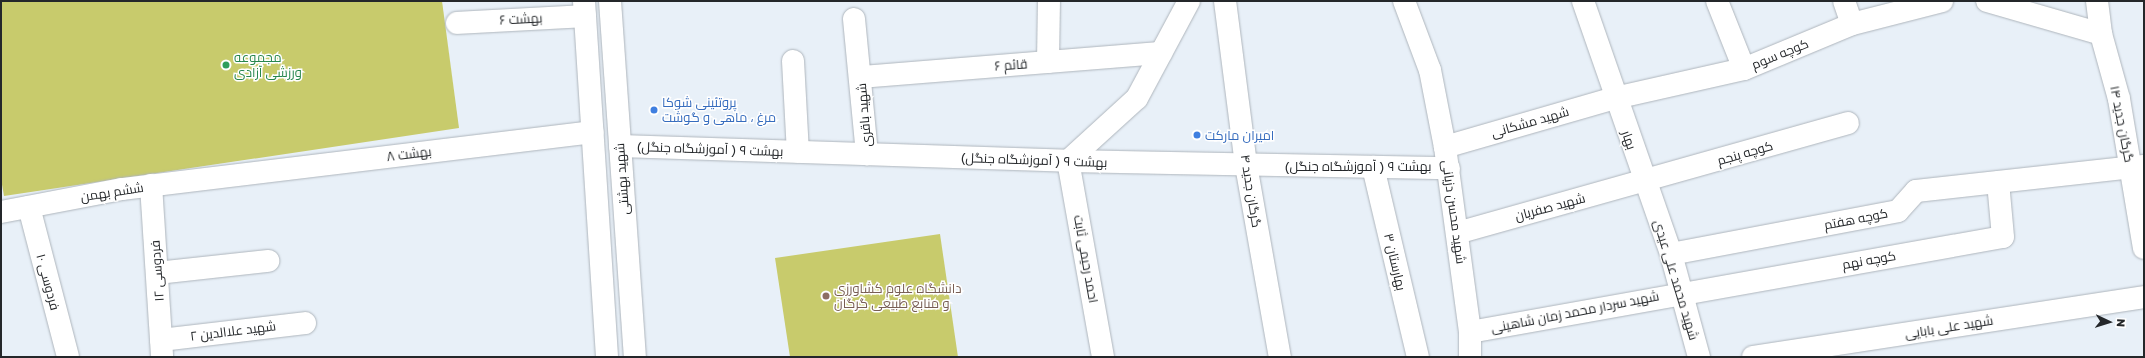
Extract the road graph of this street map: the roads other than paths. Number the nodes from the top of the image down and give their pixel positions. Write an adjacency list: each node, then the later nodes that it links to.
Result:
1 (610, 1): 25 (street, شهید بهشتی)
2 (1049, 1): 19 (street)
3 (1189, 1): 17 (street)
4 (1225, 1): 30 (street, گرگان جدید ۴)
5 (1404, 1): 28 (street, شهید محسن دزیانی)
6 (1583, 1): 22 (street, بهار)
7 (1717, 1): 20 (street)
8 (1844, 1): 15 (street)
9 (1942, 1): 15 (street, کوچه سوم)
10 (1987, 1): 16 (street)
11 (2097, 1): 16 (street, گرگان جدید ۱۴)
12 (585, 9): 14 (street, ۶ بهشت); 24 (street, شهید بهشتی)
13 (854, 19): 21 (street, شهید باقری)
14 (457, 23)
15 (1852, 24): 20 (street, کوچه سوم)
16 (2101, 34): 31 (street, گرگان جدید ۱۴)
17 (1161, 53): 19 (street, قائم ۶); 29 (street)
18 (793, 61): 26 (street)
19 (1048, 62): 21 (street, قائم ۶)
20 (1744, 69): 22 (street, کوچه سوم)
21 (861, 76): 27 (street, شهید باقری)
22 (1615, 98): 28 (street, شهید مشکانی); 34 (street, بهار)
23 (1848, 123): 34 (street, کوچه پنجم)
24 (593, 132): 33 (street, ۸ بهشت); 50 (street, شهید بهشتی)
25 (620, 146): 26 (street, بهشت ۹ ( آموزشگاه جنگل)); 51 (street, شهید بهشتی)
26 (798, 152): 27 (street, بهشت ۹ ( آموزشگاه جنگل))
27 (867, 154): 29 (street, بهشت ۹ ( آموزشگاه جنگل))
28 (1447, 157): 32 (street, بهشت ۹ ( آموزشگاه جنگل)); 39 (street, شهید محسن دزیانی)
29 (1068, 161): 30 (street, بهشت ۹ ( آموزشگاه جنگل)); 52 (street, احمد رحیمی ثابت)
30 (1246, 166): 32 (street, بهشت ۹ ( آموزشگاه جنگل)); 53 (street, گرگان جدید ۴)
31 (2137, 166): 35 (street, کوچه هفتم); 40 (street, گرگان جدید ۱۴)
32 (1373, 167): 54 (street, بهارستان ۳)
33 (225, 176): 36 (street, ششم بهمن)
34 (1643, 182): 39 (street, شهید صفریان); 41 (street, شهید محمد علی عیدی)
35 (1998, 182): 41 (street, کوچه هفتم); 44 (street, کوچه نهم)
36 (151, 185): 37 (street, ششم بهمن); 43 (street, ۱۲ فردوسی)
37 (29, 206): 38 (street, ششم بهمن); 49 (street, ۱۰ فردوسی)
38 (1, 212)
39 (1457, 233): 47 (street, شهید محسن دزیانی)
40 (2144, 248)
41 (1671, 254): 44 (street, شهید محمد علی عیدی)
42 (268, 261): 43 (street)
43 (157, 273): 48 (street, ۱۲ فردوسی)
44 (1680, 292): 47 (street, شهید سردار محمد زمان شاهینی); 56 (street, شهید محمد علی عیدی)
45 (2144, 296): 57 (street, شهید علی بابایی)
46 (305, 323): 48 (street, ۲ شهید علاالدین)
47 (1470, 332): 55 (street, شهید محسن دزیانی)
48 (162, 349)
49 (68, 357)
50 (607, 357)
51 (634, 357)
52 (1103, 357)
53 (1280, 357)
54 (1418, 357)
55 (1470, 357)
56 (1699, 357)
57 (1753, 357)

